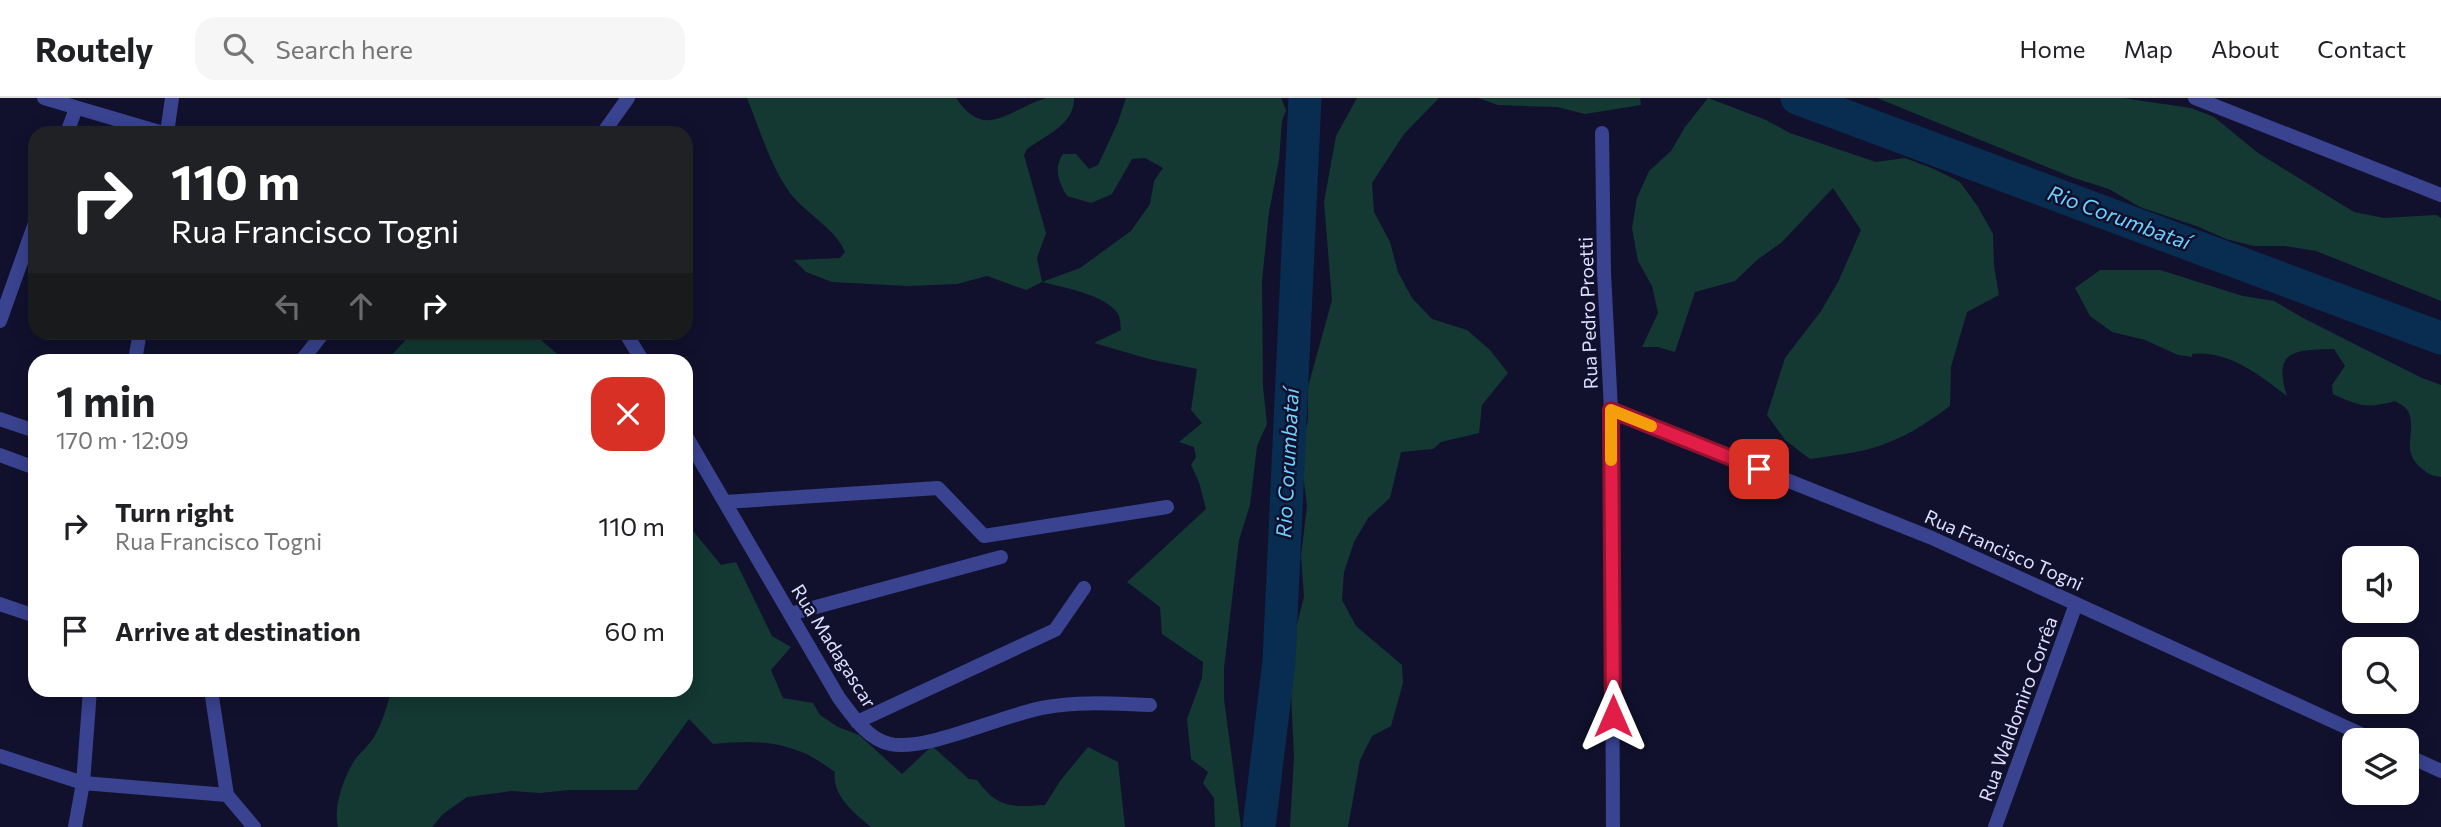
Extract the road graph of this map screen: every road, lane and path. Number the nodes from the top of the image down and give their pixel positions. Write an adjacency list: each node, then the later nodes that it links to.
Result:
1 (44, 98): 5 (street)
2 (172, 98): 8 (street)
3 (628, 98): 9 (street)
4 (2195, 98): 11 (street)
5 (76, 108): 6 (street); 7 (street)
6 (70, 126)
7 (140, 126)
8 (166, 126)
9 (608, 126)
10 (1602, 133): 14 (street, Rua Pedro Proetti)
11 (2441, 195)
12 (28, 243): 13 (street)
13 (0, 321)
14 (1611, 410): 25 (street, Rua Francisco Togni); 40 (street, Rua Pedro Proetti)
15 (0, 419): 16 (street)
16 (28, 429)
17 (693, 448): 20 (street, Rua Madagascar)
18 (0, 455): 19 (street)
19 (28, 465)
20 (724, 502): 21 (street); 27 (street, Rua Madagascar)
21 (1167, 507)
22 (1001, 557): 27 (street)
23 (1084, 588): 31 (street)
24 (0, 604): 26 (street)
25 (2076, 604): 32 (street, Rua Francisco Togni); 41 (street, Rua Waldomiro Corrêa)
26 (28, 614)
27 (790, 614): 31 (street, Rua Madagascar)
28 (89, 697): 36 (street)
29 (212, 697): 37 (street)
30 (1150, 705): 31 (street, Rua Madagascar)
31 (857, 722)
32 (2348, 728)
33 (0, 756): 36 (street)
34 (2419, 761): 35 (street)
35 (2441, 771)
36 (83, 783): 37 (street); 38 (street)
37 (227, 795): 39 (street)
38 (75, 827)
39 (254, 827)
40 (1614, 827)
41 (1995, 827)

